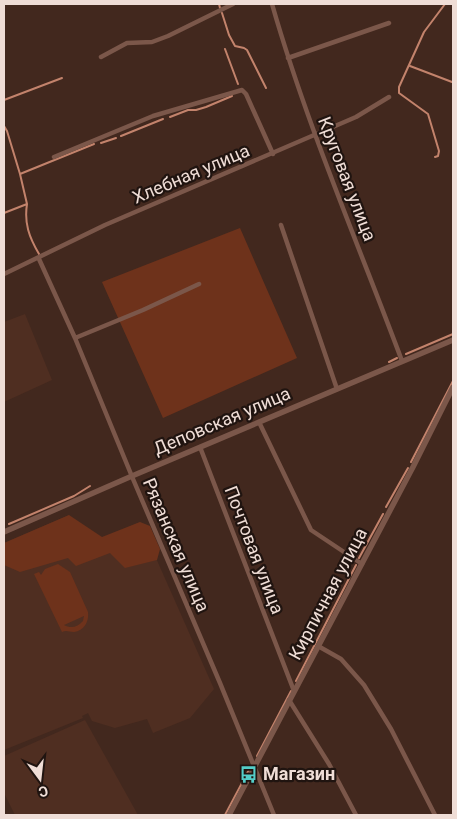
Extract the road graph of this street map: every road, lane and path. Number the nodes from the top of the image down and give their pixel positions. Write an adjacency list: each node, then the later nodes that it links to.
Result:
1 (233, 4): 4 (street)
2 (272, 4): 5 (street, Круговая улица)
3 (388, 23): 5 (street)
4 (101, 57)
5 (288, 58): 7 (street, Круговая улица)
6 (389, 97): 7 (street, Хлебная улица)
7 (315, 135): 8 (street, Хлебная улица); 16 (street, Круговая улица)
8 (273, 154): 9 (street); 11 (street, Хлебная улица)
9 (54, 157)
10 (281, 225): 18 (street)
11 (38, 259): 12 (street, Хлебная улица); 14 (street, Рязанская улица)
12 (4, 274)
13 (199, 284): 14 (street)
14 (76, 338): 21 (street, Рязанская улица)
15 (453, 340): 16 (street, Деповская улица)
16 (402, 361): 18 (street, Деповская улица)
17 (453, 387): 23 (street, Кирпичная улица)
18 (337, 389): 19 (street, Деповская улица)
19 (259, 422): 20 (street, Деповская улица); 23 (street)
20 (200, 447): 21 (street, Деповская улица); 25 (street, Почтовая улица)
21 (132, 476): 22 (street, Деповская улица); 27 (street, Рязанская улица)
22 (4, 532)
23 (362, 564): 24 (street, Кирпичная улица)
24 (318, 646): 25 (street, Кирпичная улица); 31 (street)
25 (294, 691): 26 (street, Кирпичная улица)
26 (289, 700): 27 (street, Кирпичная улица); 30 (street)
27 (254, 768): 28 (street, Кирпичная улица); 29 (street, Рязанская улица)
28 (229, 815)
29 (274, 815)
30 (356, 815)
31 (435, 815)

